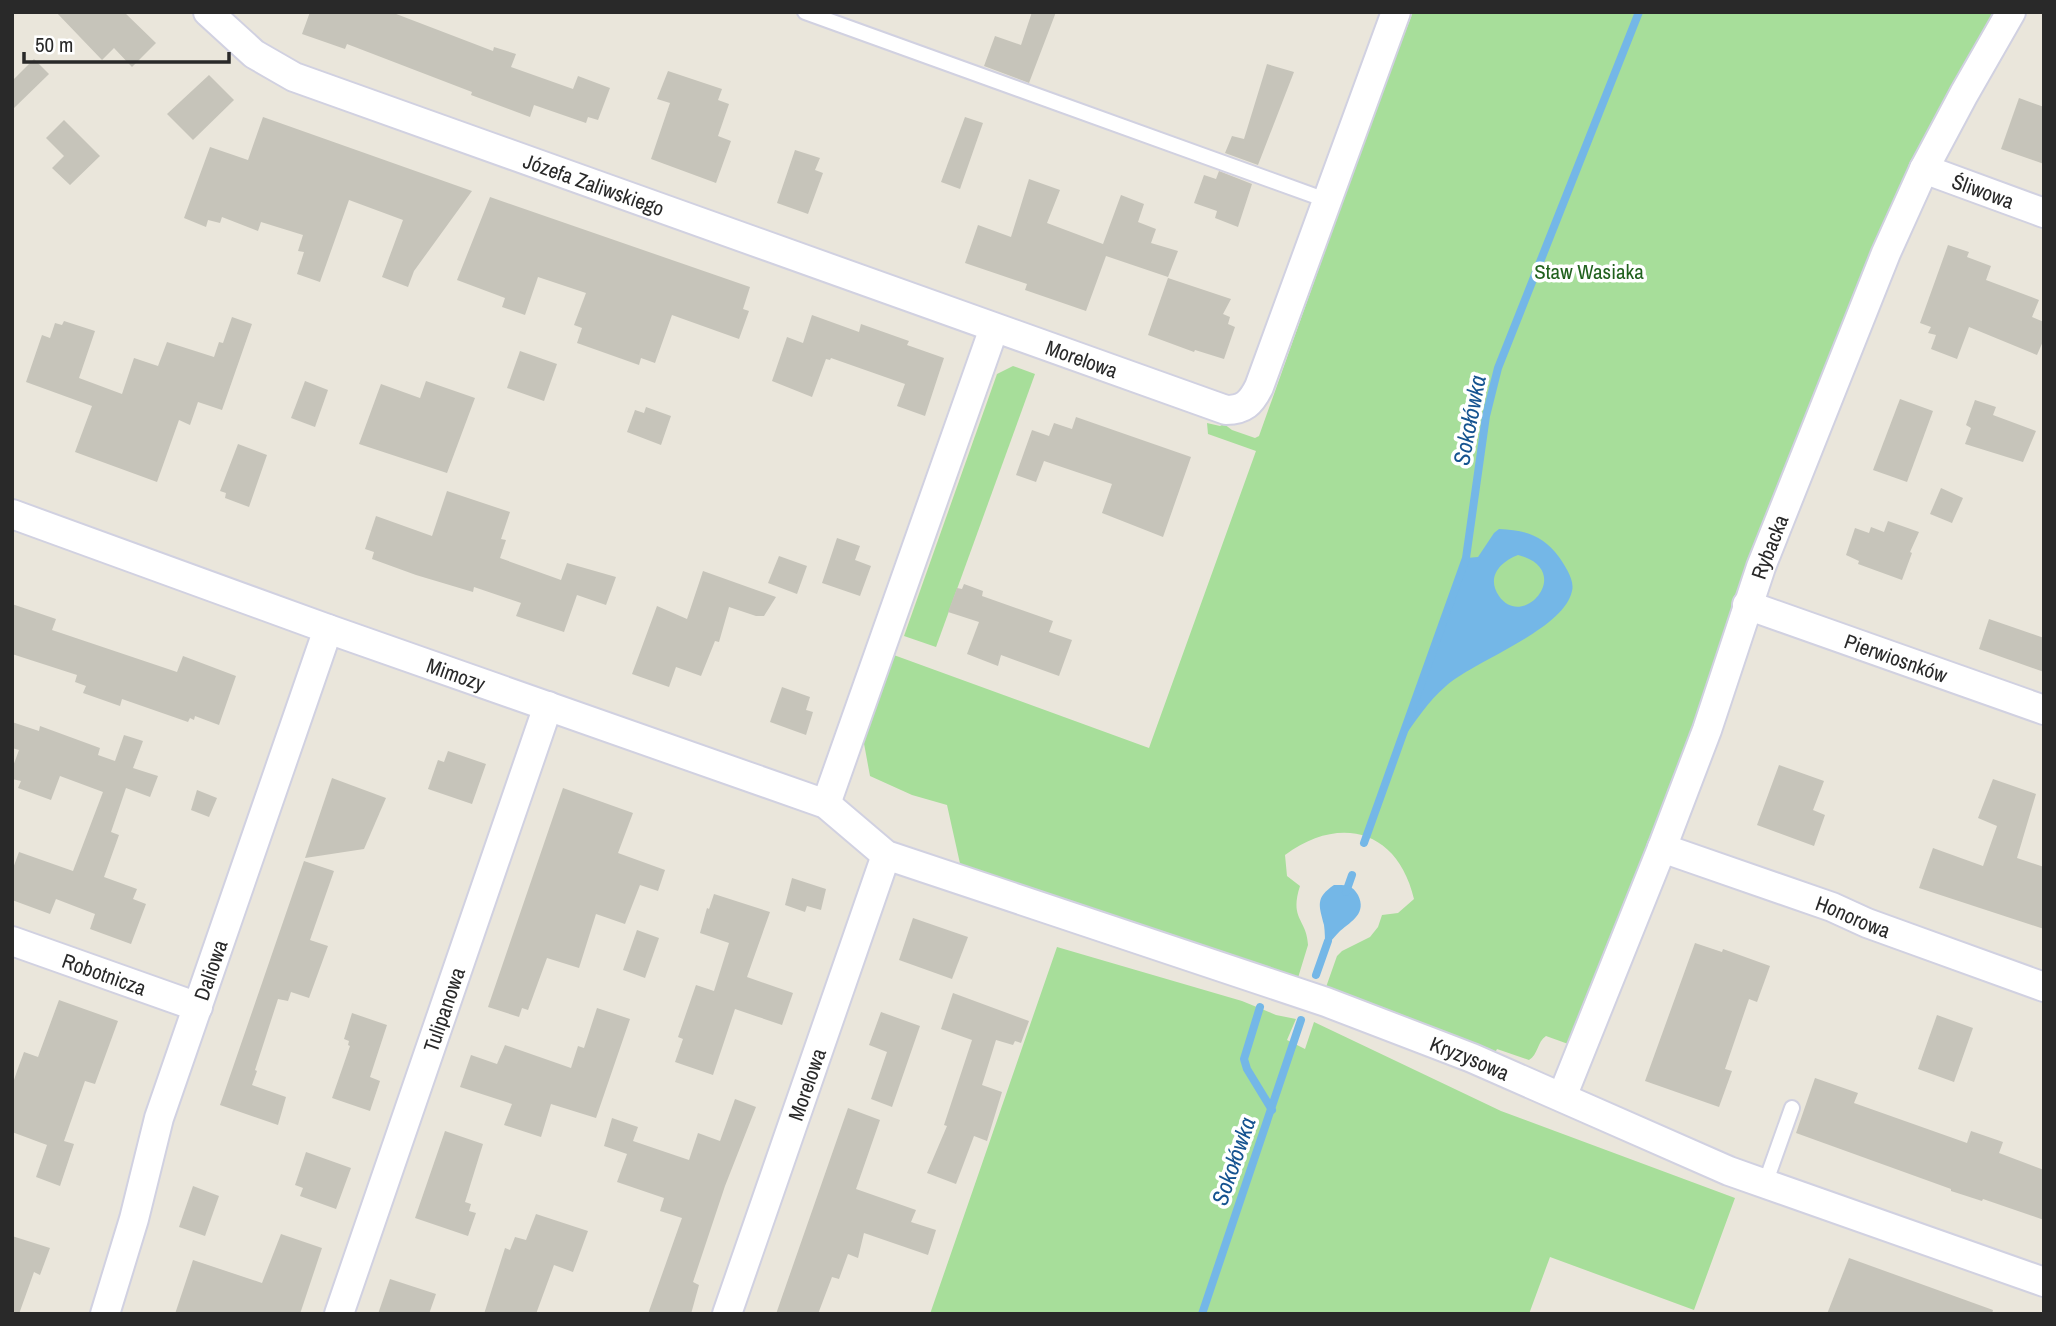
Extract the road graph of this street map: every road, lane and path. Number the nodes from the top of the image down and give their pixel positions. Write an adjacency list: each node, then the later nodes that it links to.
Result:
1 (208, 12): 8 (street, Józefa Zaliwskiego)
2 (805, 12): 6 (lane)
3 (1396, 12): 6 (street, Morelowa)
4 (2011, 12): 5 (street, Rybacka)
5 (1924, 169): 7 (street, Śliwowa); 10 (street, Rybacka)
6 (1326, 200): 8 (street, Morelowa)
7 (2044, 213)
8 (994, 328): 14 (street)
9 (12, 514): 11 (street, Mimozy)
10 (1747, 605): 13 (street, Pierwiosnków); 15 (street, Rybacka)
11 (328, 629): 12 (street, Mimozy); 19 (street, Daliowa)
12 (548, 706): 14 (street, Mimozy); 25 (street, Tulipanowa)
13 (2044, 710)
14 (826, 804): 16 (street, Mimozy)
15 (1662, 848): 18 (street, Honorowa); 20 (street, Rybacka)
16 (886, 855): 20 (street, Kryzysowa); 26 (street, Morelowa)
17 (12, 941): 19 (street, Robotnicza)
18 (2044, 986)
19 (198, 1007): 24 (street, Daliowa)
20 (1562, 1097): 22 (street, Kryzysowa)
21 (1792, 1108): 22 (lane)
22 (1765, 1184): 23 (street, Kryzysowa)
23 (2044, 1282)
24 (105, 1314)
25 (339, 1314)
26 (727, 1314)

